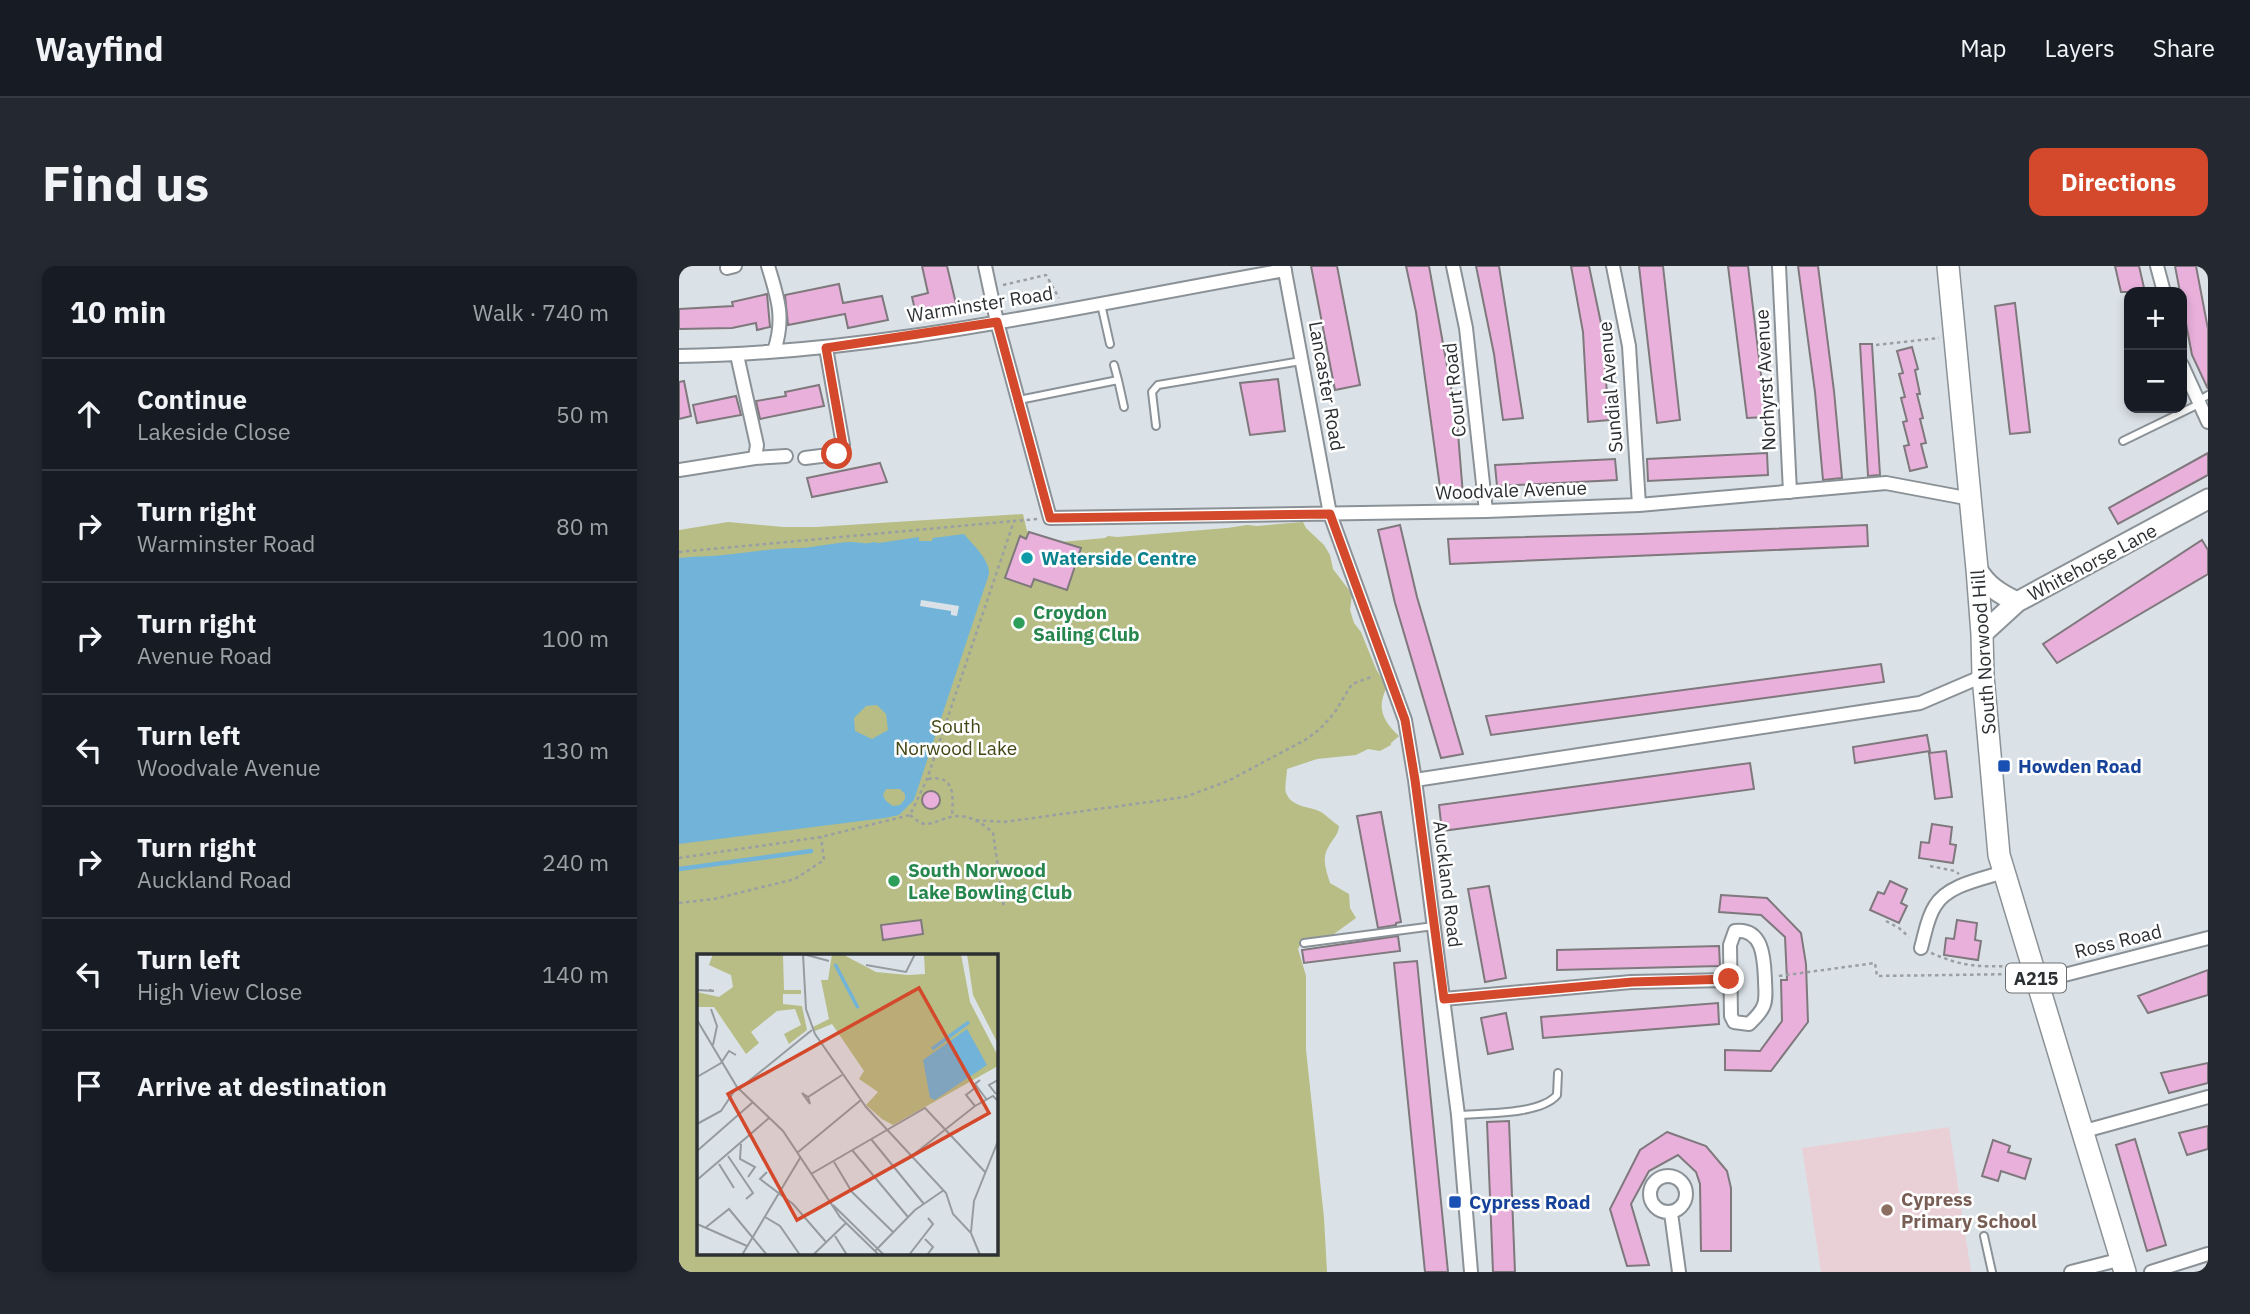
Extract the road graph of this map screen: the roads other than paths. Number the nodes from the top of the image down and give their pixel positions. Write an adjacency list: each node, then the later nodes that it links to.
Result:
1 (768, 266): 14 (street)
2 (985, 266): 11 (street)
3 (1453, 266): 35 (street, Court Road)
4 (1613, 266): 34 (street, Sundial Avenue)
5 (1779, 266): 31 (street, Norhyrst Avenue)
6 (1948, 266): 32 (main road, South Norwood Hill / A215)
7 (2157, 266): 9 (street)
8 (1285, 268): 10 (street, Warminster Road); 17 (street, Lancaster Road)
9 (2163, 287)
10 (1101, 302): 11 (street, Warminster Road); 12 (lane)
11 (997, 322): 13 (street, Warminster Road); 21 (street)
12 (1110, 344)
13 (826, 348): 14 (street, Warminster Road); 29 (street)
14 (774, 351): 15 (street, Warminster Road)
15 (737, 355): 16 (street, Warminster Road); 28 (street)
16 (679, 356)
17 (1303, 360): 25 (lane); 36 (street, Lancaster Road)
18 (1114, 365): 20 (lane)
19 (2187, 374): 22 (street)
20 (1118, 380): 21 (lane); 23 (lane)
21 (1020, 400): 36 (street, Woodvale Avenue)
22 (2202, 400): 24 (street); 26 (lane)
23 (1124, 407)
24 (2208, 422)
25 (1156, 426)
26 (2123, 441)
27 (786, 456): 28 (street)
28 (755, 458): 30 (street)
29 (806, 458)
30 (679, 470)
31 (1790, 492): 32 (street, Woodvale Avenue); 34 (street, Woodvale Avenue)
32 (1971, 499): 37 (main road, South Norwood Hill / A215)
33 (2208, 499): 38 (main road, Whitehorse Lane)
34 (1639, 505): 35 (street, Woodvale Avenue)
35 (1486, 511): 36 (street, Woodvale Avenue)
36 (1330, 514): 41 (street, Auckland Road)
37 (1977, 569): 38 (main road); 39 (main road, South Norwood Hill / A215)
38 (2017, 602): 39 (main road, Whitehorse Lane)
39 (1983, 634): 40 (main road, South Norwood Hill / A215)
40 (1983, 676): 41 (street); 42 (main road, South Norwood Hill / A215)
41 (1415, 780): 43 (street, Auckland Road)
42 (2004, 872): 46 (street); 47 (main road, South Norwood Hill / A215)
43 (1434, 926): 45 (lane); 49 (street, Auckland Road)
44 (2208, 938): 47 (street, Ross Road)
45 (1304, 943)
46 (1921, 948)
47 (2035, 974): 53 (main road, South Norwood Hill / A215)
48 (1729, 979): 48 (street); 49 (street)
49 (1444, 999): 52 (street, Auckland Road)
50 (1558, 1073): 52 (lane)
51 (2208, 1097): 53 (street)
52 (1458, 1115): 59 (street, Auckland Road)
53 (2081, 1132): 57 (main road, South Norwood Hill / A215)
54 (1671, 1213): 60 (street)
55 (1984, 1236): 61 (lane)
56 (2208, 1254): 62 (street)
57 (2124, 1266): 58 (street)
58 (2074, 1271)
59 (1471, 1272)
60 (1679, 1272)
61 (1992, 1272)
62 (2151, 1272)

